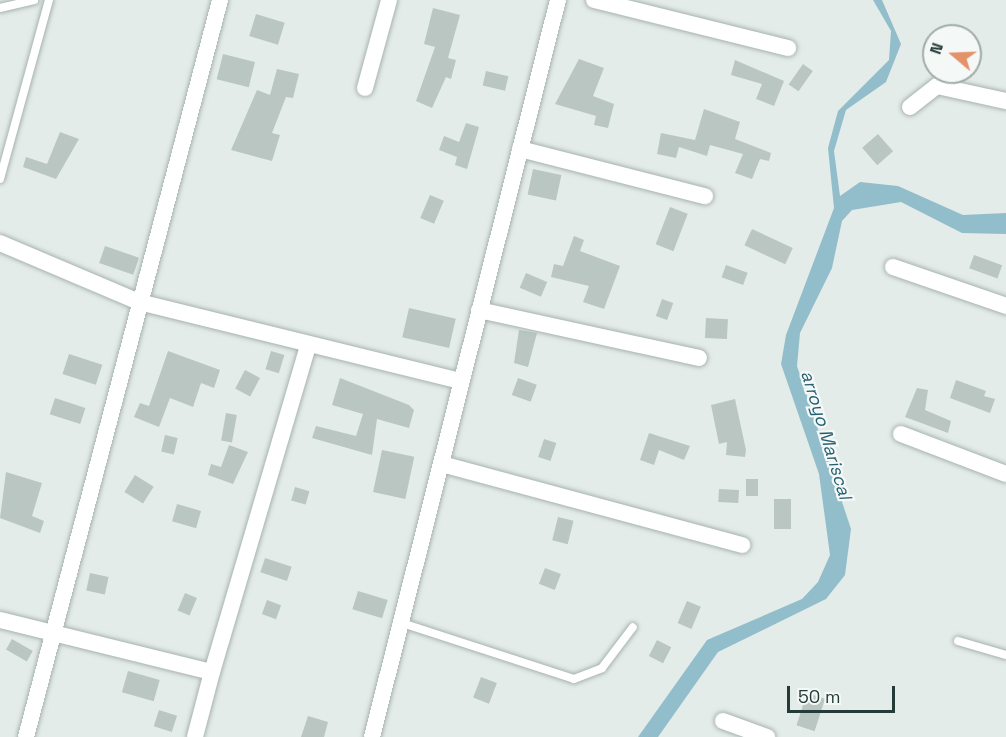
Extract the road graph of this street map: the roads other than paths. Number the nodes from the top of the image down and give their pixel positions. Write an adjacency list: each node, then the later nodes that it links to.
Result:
1 (34, 0): 7 (lane)
2 (49, 0): 13 (lane)
3 (220, 0): 17 (street)
4 (389, 0): 9 (street)
5 (558, 0): 12 (street)
6 (594, 0): 8 (street)
7 (0, 8)
8 (788, 48)
9 (365, 88)
10 (1006, 101): 11 (street)
11 (910, 107)
12 (520, 149): 14 (street); 19 (street)
13 (0, 179)
14 (705, 196)
15 (0, 243): 17 (street)
16 (893, 267): 18 (street)
17 (140, 302): 20 (street); 30 (street)
18 (1006, 306)
19 (479, 310): 21 (street); 22 (street)
20 (309, 346): 22 (street); 33 (street)
21 (699, 358)
22 (460, 381): 24 (street)
23 (901, 434): 25 (street)
24 (442, 465): 26 (street); 28 (street)
25 (1006, 474)
26 (742, 544)
27 (0, 620): 30 (street)
28 (402, 623): 29 (lane); 37 (street)
29 (633, 627)
30 (55, 633): 33 (street); 35 (street)
31 (958, 640): 32 (lane)
32 (1006, 656)
33 (213, 672): 36 (street)
34 (723, 721): 38 (street)
35 (26, 737)
36 (195, 737)
37 (372, 737)
38 (767, 737)

